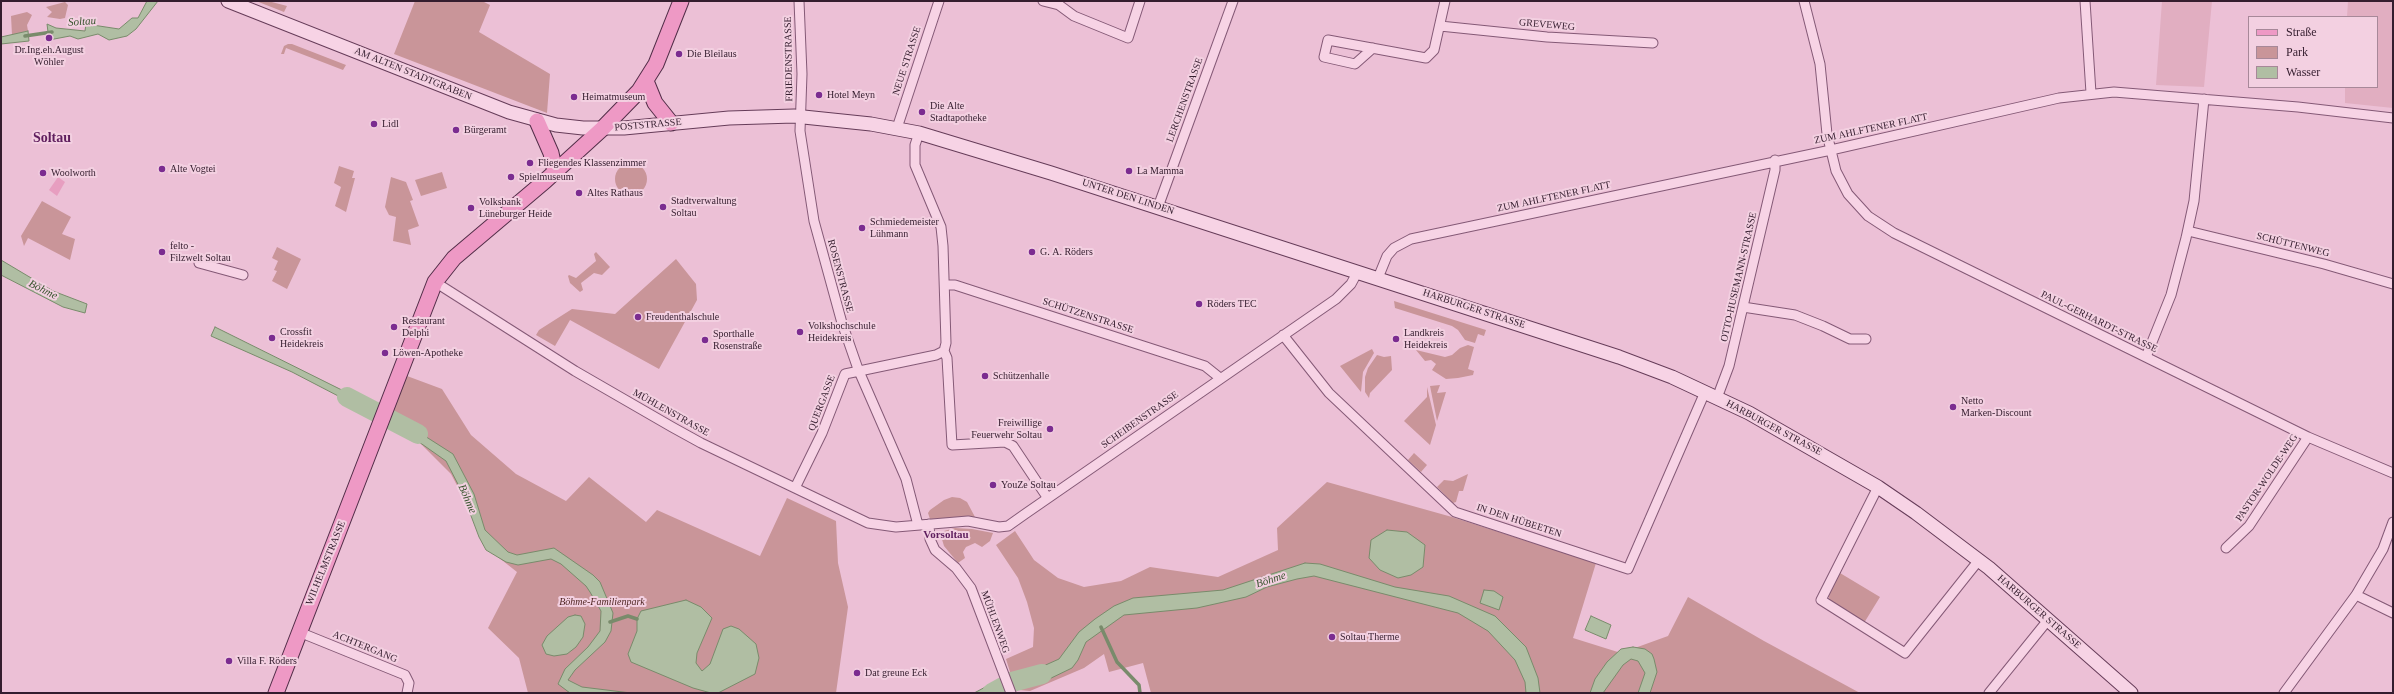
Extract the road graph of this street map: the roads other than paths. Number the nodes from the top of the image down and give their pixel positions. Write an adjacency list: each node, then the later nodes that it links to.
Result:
1 (228, 1): 20 (main road, AM ALTEN STADTGRABEN)
2 (682, 1): 15 (main road)
3 (800, 1): 18 (street, FRIEDENSTRASSE)
4 (939, 1): 22 (street, NEUE STRASSE)
5 (1043, 1): 11 (street)
6 (1140, 1): 11 (street)
7 (1233, 1): 28 (street, LERCHENSTRASSE)
8 (1445, 1): 12 (street)
9 (1804, 1): 25 (street, PAUL-GERHARDT-STRASSE)
10 (2085, 1): 16 (street)
11 (1060, 3)
12 (1440, 26): 13 (street, GREVEWEG); 14 (street)
13 (1653, 43)
14 (1373, 48): 14 (street)
15 (646, 81): 21 (main road); 23 (main road)
16 (2091, 93): 17 (street, ZUM AHLFTENER FLATT); 25 (street, ZUM AHLFTENER FLATT)
17 (2204, 99): 19 (street, ZUM AHLFTENER FLATT); 29 (street)
18 (800, 116): 21 (main road, POSTSTRASSE); 22 (main road, POSTSTRASSE); 42 (street, ROSENSTRASSE)
19 (2393, 118)
20 (537, 121): 23 (main road, AM ALTEN STADTGRABEN); 27 (main road)
21 (670, 123): 23 (main road, POSTSTRASSE)
22 (896, 128): 24 (main road, UNTER DEN LINDEN)
23 (602, 129): 27 (main road, POSTSTRASSE)
24 (919, 133): 28 (main road, UNTER DEN LINDEN); 36 (street)
25 (1831, 150): 26 (street, ZUM AHLFTENER FLATT); 41 (street, PAUL-GERHARDT-STRASSE)
26 (1775, 160): 33 (street, ZUM AHLFTENER FLATT); 37 (street, OTTO-HUSEMANN-STRASSE)
27 (555, 172): 34 (main road, POSTSTRASSE)
28 (1158, 207): 31 (main road, UNTER DEN LINDEN)
29 (2188, 231): 35 (street, SCHÜTTENWEG); 41 (street)
30 (199, 263): 32 (street)
31 (1358, 271): 33 (main road, HARBURGER STRASSE); 38 (street, SCHEIBENSTRASSE)
32 (243, 276)
33 (1378, 278): 44 (main road, HARBURGER STRASSE)
34 (435, 282): 49 (street, MÜHLENSTRASSE); 59 (main road, WILHELMSTRASSE)
35 (2393, 284)
36 (945, 285): 40 (street); 43 (street, SCHÜTZENSTRASSE)
37 (1743, 307): 39 (street); 45 (street, OTTO-HUSEMANN-STRASSE)
38 (1283, 335): 43 (street, SCHEIBENSTRASSE); 44 (street, IN DEN HÜBEETEN)
39 (1866, 339)
40 (944, 351): 42 (street, QUERGASSE); 50 (street)
41 (2146, 356): 46 (street, PAUL-GERHARDT-STRASSE)
42 (858, 370): 49 (street, QUERGASSE); 53 (street, ROSENSTRASSE)
43 (1220, 378): 50 (street, SCHEIBENSTRASSE)
44 (1705, 392): 45 (main road, HARBURGER STRASSE)
45 (1717, 398): 48 (main road, HARBURGER STRASSE)
46 (2308, 437): 47 (street, PAUL-GERHARDT-STRASSE); 54 (street, PASTOR-WOLDE-WEG)
47 (2393, 473)
48 (1878, 487): 55 (main road, HARBURGER STRASSE); 55 (street)
49 (795, 488): 53 (street, MÜHLENSTRASSE)
50 (1048, 497): 52 (street, SCHEIBENSTRASSE)
51 (2393, 522): 56 (street)
52 (929, 524): 53 (street, SCHEIBENSTRASSE); 62 (street, MÜHLENWEG)
53 (915, 526)
54 (2226, 548)
55 (1979, 560): 58 (main road, HARBURGER STRASSE)
56 (2356, 595): 57 (street); 65 (street)
57 (2393, 613)
58 (2048, 620): 63 (street); 64 (main road, HARBURGER STRASSE)
59 (299, 632): 60 (main road, WILHELMSTRASSE); 61 (street, ACHTERGANG)
60 (276, 693)
61 (407, 693)
62 (1011, 693)
63 (1989, 693)
64 (2131, 693)
65 (2284, 693)

